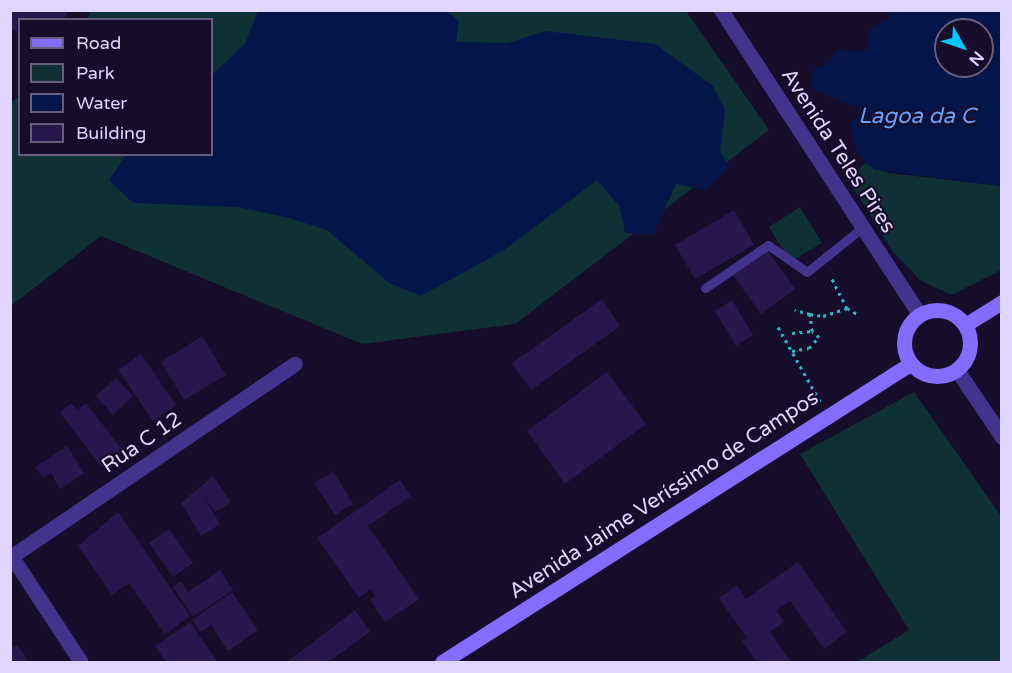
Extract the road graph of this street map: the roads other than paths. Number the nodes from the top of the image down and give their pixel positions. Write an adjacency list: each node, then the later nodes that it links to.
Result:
1 (721, 10): 2 (street, Avenida Teles Pires)
2 (863, 227): 3 (lane); 5 (street, Avenida Teles Pires)
3 (705, 288)
4 (1002, 302): 6 (street)
5 (919, 314): 6 (street); 8 (street)
6 (965, 325): 9 (street)
7 (295, 364): 11 (street, Rua C 12)
8 (910, 364): 9 (street); 13 (street, Avenida Jaime Veríssimo de Campos)
9 (957, 370): 10 (street)
10 (1002, 437)
11 (11, 555): 12 (street)
12 (81, 663)
13 (442, 663)

